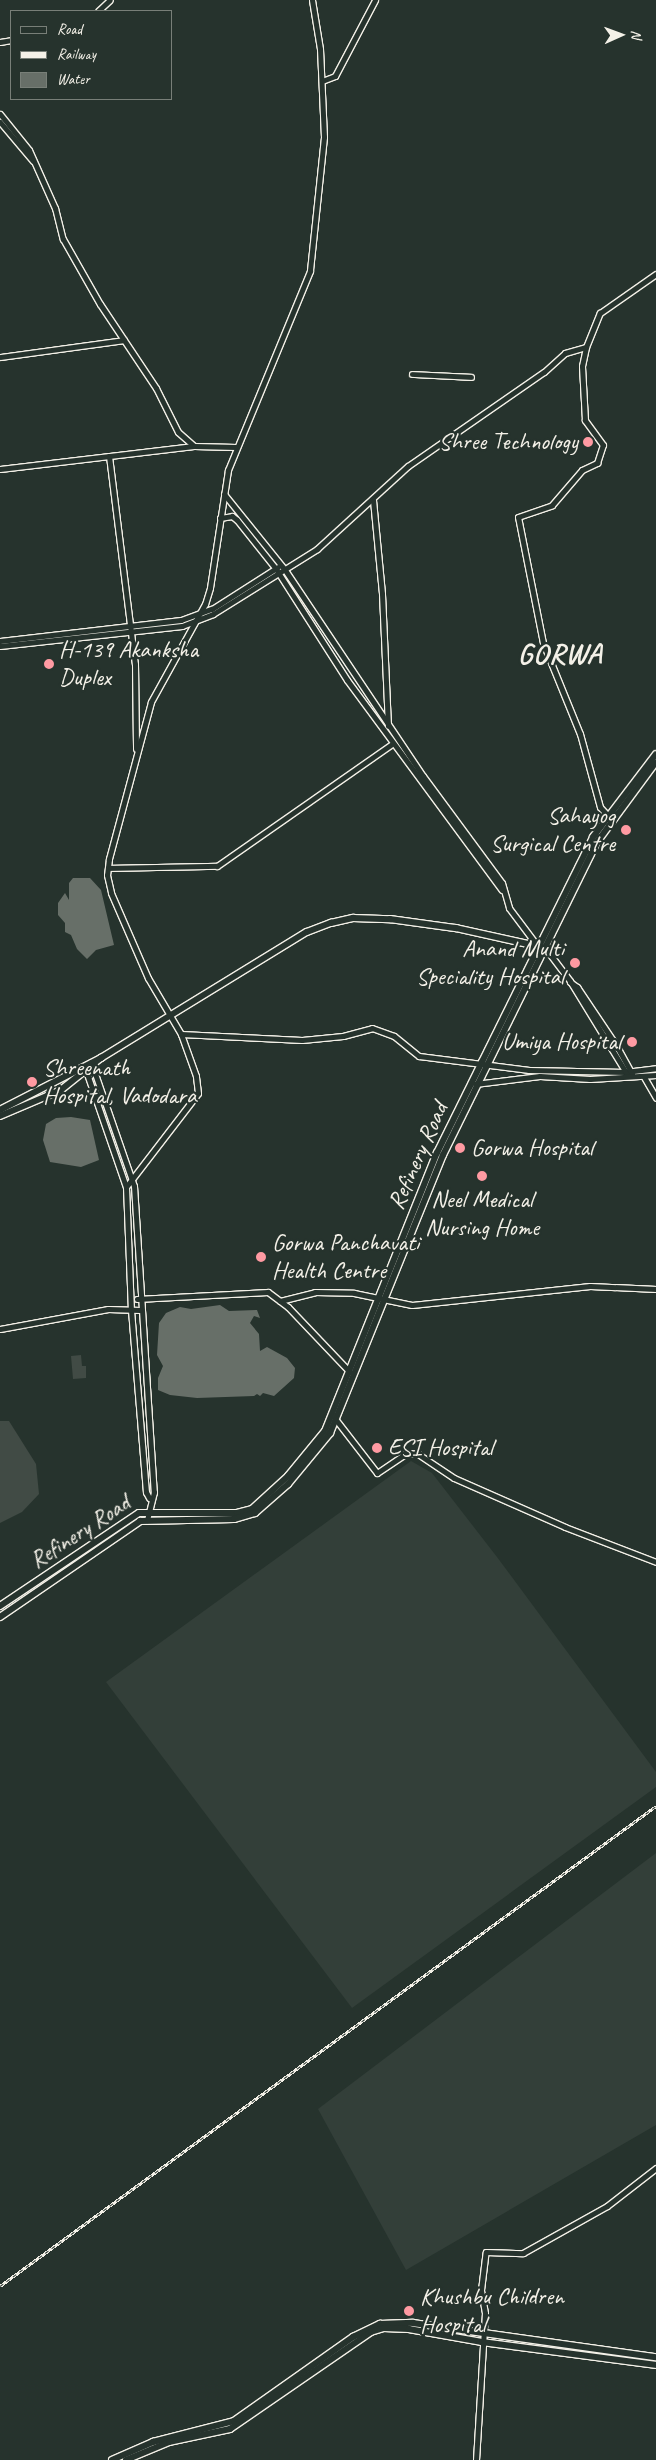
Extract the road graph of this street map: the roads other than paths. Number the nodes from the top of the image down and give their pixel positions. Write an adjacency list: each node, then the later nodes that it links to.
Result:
1 (110, 0): 4 (street)
2 (312, 0): 5 (street)
3 (375, 0): 5 (street)
4 (99, 10)
5 (322, 81): 16 (street)
6 (0, 114): 8 (street)
7 (0, 122): 8 (street)
8 (33, 162): 10 (street)
9 (656, 274): 11 (street)
10 (124, 340): 12 (street); 15 (street)
11 (586, 347): 20 (street); 36 (street)
12 (0, 357)
13 (412, 374): 14 (street)
14 (472, 377)
15 (194, 446): 16 (street); 17 (street)
16 (236, 446): 19 (street)
17 (109, 456): 18 (street); 25 (street)
18 (0, 469)
19 (224, 494): 21 (street); 22 (street)
20 (373, 500): 22 (street); 30 (street)
21 (220, 518): 23 (street); 24 (street)
22 (283, 568): 23 (street); 26 (street)
23 (277, 571): 24 (street); 27 (street)
24 (197, 618): 25 (street); 34 (street)
25 (132, 629): 28 (street); 29 (street); 34 (street)
26 (325, 631): 27 (street); 30 (street)
27 (318, 635): 31 (street)
28 (0, 641)
29 (0, 646)
30 (388, 726): 31 (street); 37 (street)
31 (388, 738): 32 (street)
32 (392, 744): 37 (street); 38 (street)
33 (656, 754): 36 (main road, Refinery Road)
34 (136, 756): 38 (street)
35 (656, 762): 36 (main road, Refinery Road)
36 (609, 817): 39 (main road, Refinery Road)
37 (467, 839): 39 (street)
38 (108, 868): 40 (street)
39 (541, 946): 40 (main road); 42 (main road, Refinery Road); 46 (street)
40 (169, 1018): 41 (street); 43 (main road)
41 (181, 1034): 42 (street); 54 (street)
42 (485, 1063): 46 (street); 50 (main road, Refinery Road)
43 (92, 1064): 44 (main road); 54 (street)
44 (85, 1068): 52 (main road); 53 (main road); 55 (street)
45 (656, 1068): 46 (street)
46 (628, 1072): 49 (street)
47 (656, 1075): 48 (street)
48 (644, 1077): 49 (street); 51 (street)
49 (631, 1078): 50 (street)
50 (474, 1084): 59 (main road, Refinery Road)
51 (656, 1098)
52 (0, 1110)
53 (0, 1116)
54 (132, 1178): 55 (street); 58 (street)
55 (126, 1186): 57 (street)
56 (656, 1288): 59 (street)
57 (131, 1299): 58 (street); 61 (street)
58 (139, 1299): 60 (street); 62 (street)
59 (383, 1300): 60 (street); 64 (main road, Refinery Road); 65 (main road, Refinery Road)
60 (280, 1301): 64 (street)
61 (131, 1310): 62 (street); 63 (street); 66 (street)
62 (140, 1310): 66 (street)
63 (0, 1330)
64 (350, 1373): 65 (main road, Refinery Road)
65 (335, 1418): 67 (main road, Refinery Road); 68 (main road, Refinery Road); 69 (street)
66 (149, 1498): 67 (street)
67 (148, 1511): 68 (street); 70 (main road, Refinery Road)
68 (146, 1520): 71 (main road, Refinery Road)
69 (656, 1562)
70 (0, 1606)
71 (0, 1617)
72 (656, 2168): 73 (street)
73 (483, 2334): 74 (street); 75 (main road); 77 (main road)
74 (482, 2342): 76 (main road); 77 (main road); 80 (street)
75 (656, 2357)
76 (656, 2365)
77 (156, 2444): 78 (main road); 79 (main road)
78 (112, 2460)
79 (126, 2460)
80 (476, 2460)

